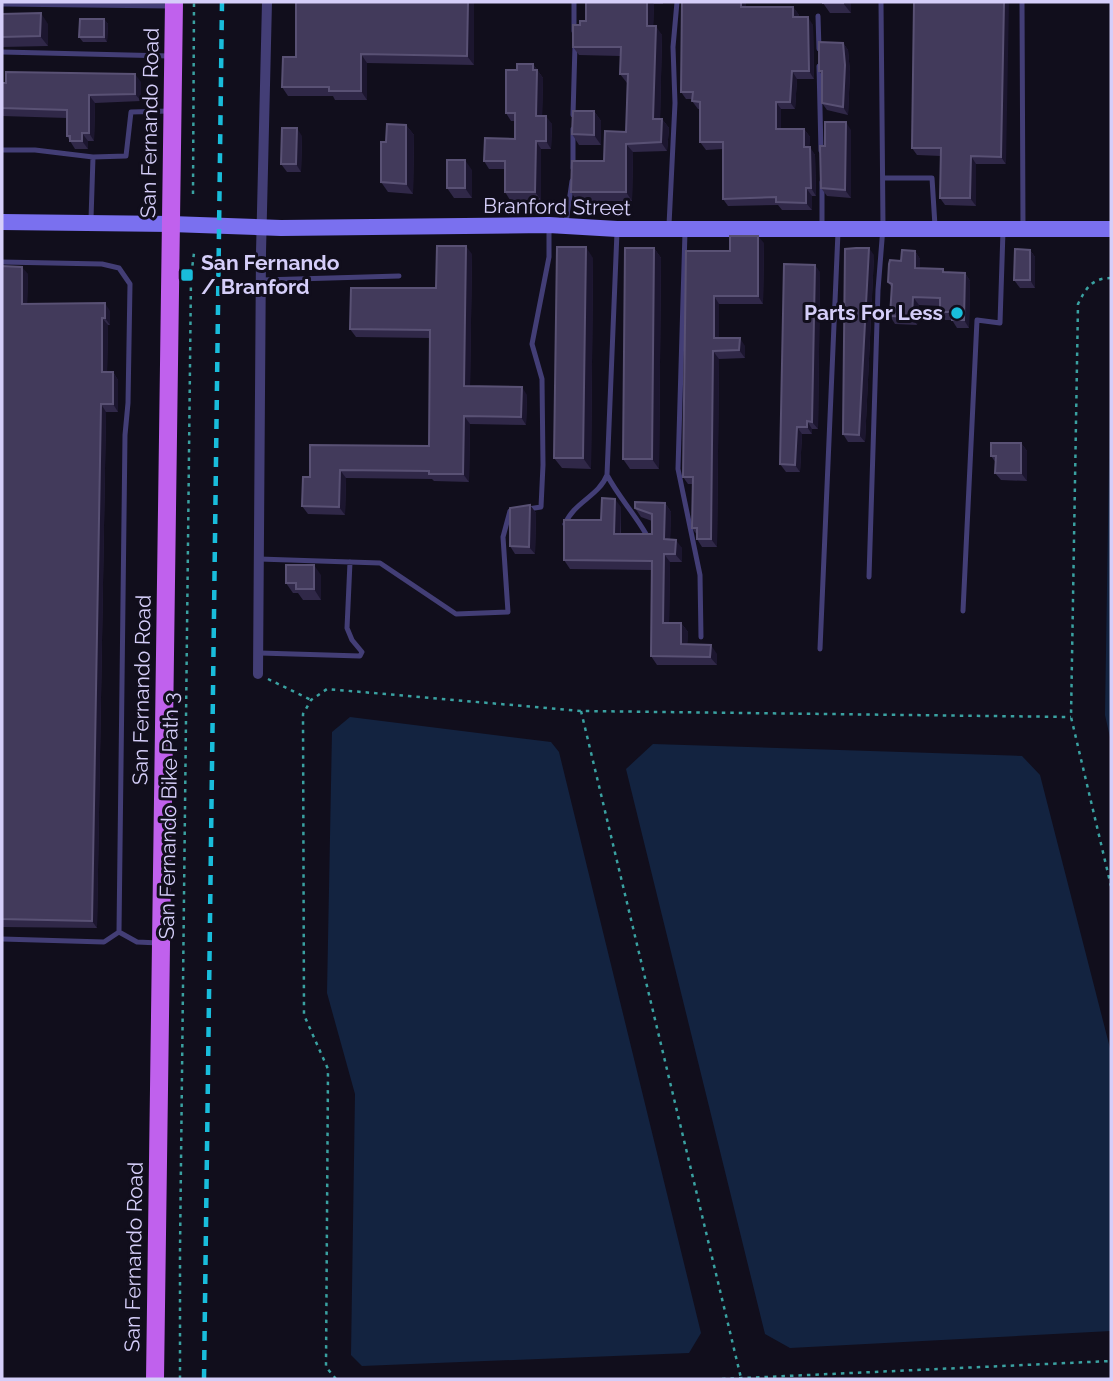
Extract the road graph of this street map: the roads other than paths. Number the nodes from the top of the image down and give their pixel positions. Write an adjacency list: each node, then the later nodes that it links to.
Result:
1 (267, 2): 21 (street)
2 (574, 2): 20 (lane)
3 (677, 2): 27 (lane)
4 (881, 2): 16 (lane)
5 (1022, 2): 25 (lane)
6 (2, 4): 7 (lane)
7 (174, 4): 10 (main road, San Fernando Road)
8 (818, 16): 14 (lane)
9 (2, 52): 10 (lane)
10 (173, 56): 11 (main road, San Fernando Road)
11 (172, 111): 13 (lane); 19 (main road, San Fernando Road)
12 (2, 150): 13 (lane)
13 (93, 157): 18 (lane)
14 (821, 162)
15 (821, 175): 22 (lane)
16 (883, 178): 23 (lane); 28 (lane)
17 (2, 222): 18 (main road, Branford Street)
18 (91, 222): 19 (main road, Branford Street)
19 (171, 223): 21 (main road, Branford Street); 46 (main road, San Fernando Road)
20 (557, 226): 21 (main road, Branford Street); 26 (main road, Branford Street); 37 (lane)
21 (263, 227): 32 (street)
22 (830, 228): 23 (main road, Branford Street); 27 (main road, Branford Street); 41 (lane)
23 (883, 228): 28 (main road, Branford Street); 38 (lane)
24 (1003, 228): 25 (main road, Branford Street); 28 (main road, Branford Street); 39 (lane)
25 (1023, 228): 29 (main road, Branford Street)
26 (617, 229): 27 (main road, Branford Street); 33 (lane)
27 (677, 229): 40 (lane)
28 (935, 229)
29 (1111, 229)
30 (2, 262): 44 (lane)
31 (399, 276): 32 (lane)
32 (262, 280): 36 (street)
33 (607, 475): 34 (lane); 35 (lane)
34 (565, 524)
35 (646, 534)
36 (259, 559): 37 (lane); 42 (street)
37 (350, 562): 42 (lane)
38 (869, 577)
39 (963, 611)
40 (701, 637)
41 (820, 649)
42 (258, 653): 43 (street)
43 (258, 674)
44 (119, 932): 45 (lane); 46 (lane)
45 (2, 939)
46 (161, 944): 47 (main road, San Fernando Road)
47 (155, 1379)

